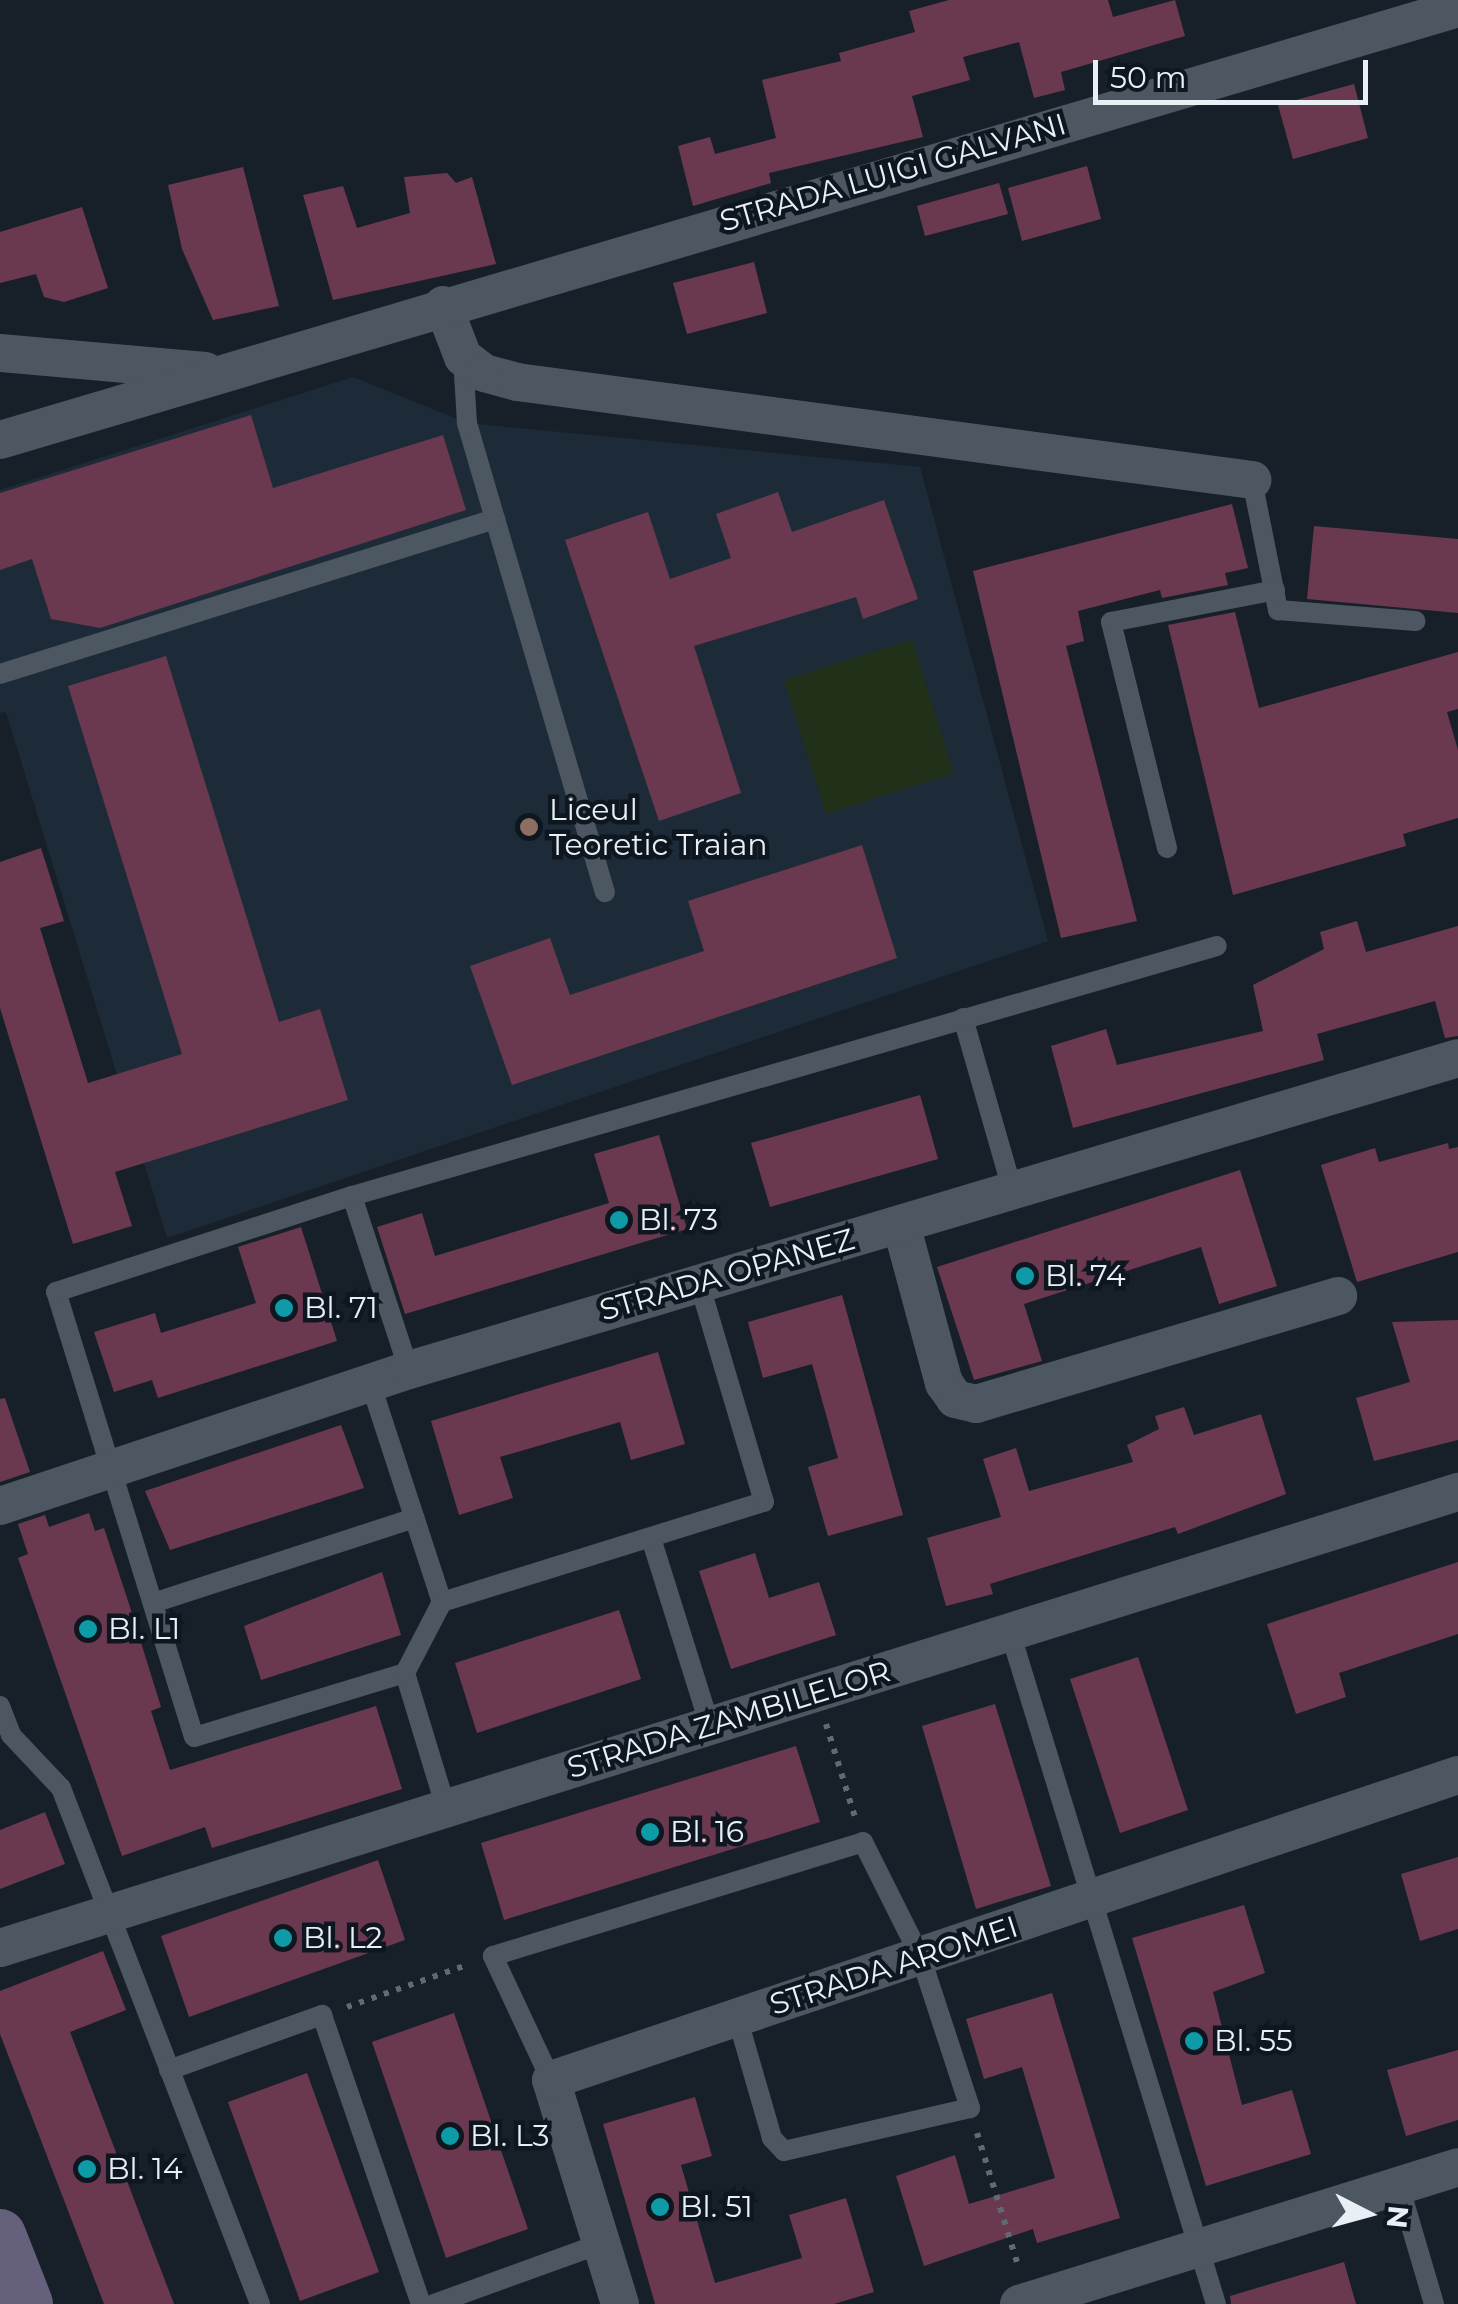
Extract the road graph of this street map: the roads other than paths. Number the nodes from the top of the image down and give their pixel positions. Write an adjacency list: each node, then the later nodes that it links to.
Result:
1 (1458, 8): 2 (street, STRADA LUIGI GALVANI)
2 (443, 305): 4 (street); 5 (street, STRADA LUIGI GALVANI)
3 (0, 353): 5 (street, STRADA LUIGI GALVANI)
4 (463, 357): 7 (street); 8 (lane)
5 (218, 372): 6 (street, STRADA LUIGI GALVANI)
6 (0, 440)
7 (1252, 480): 9 (lane)
8 (495, 519): 11 (lane); 13 (lane)
9 (1274, 590): 10 (lane); 12 (lane)
10 (1416, 621)
11 (0, 674)
12 (1166, 848)
13 (605, 892)
14 (1217, 946): 15 (lane)
15 (963, 1018): 17 (lane); 18 (lane)
16 (1458, 1058): 17 (street, STRADA OPANEZ)
17 (1012, 1190): 19 (street, STRADA OPANEZ)
18 (352, 1196): 22 (lane); 24 (lane)
19 (901, 1224): 20 (street, STRADA OPANEZ); 21 (street)
20 (699, 1282): 22 (street, STRADA OPANEZ); 28 (lane)
21 (1338, 1296)
22 (409, 1370): 23 (street, STRADA OPANEZ)
23 (370, 1382): 24 (street, STRADA OPANEZ); 27 (lane)
24 (110, 1466): 26 (street, STRADA OPANEZ); 30 (lane)
25 (1458, 1492): 31 (street, STRADA ZAMBILELOR)
26 (0, 1506)
27 (415, 1518): 29 (lane); 30 (lane)
28 (651, 1538): 29 (lane); 34 (lane)
29 (442, 1602): 32 (lane)
30 (153, 1603): 32 (lane)
31 (1010, 1632): 34 (street, STRADA ZAMBILELOR); 37 (lane)
32 (405, 1673): 36 (lane)
33 (0, 1706): 38 (lane)
34 (710, 1726): 36 (street, STRADA ZAMBILELOR)
35 (1458, 1775): 37 (street, STRADA AROMEI)
36 (446, 1808): 38 (street, STRADA ZAMBILELOR)
37 (1092, 1900): 40 (street, STRADA AROMEI); 48 (lane)
38 (111, 1910): 39 (street, STRADA ZAMBILELOR); 42 (lane)
39 (0, 1948)
40 (921, 1958): 41 (street, STRADA AROMEI); 41 (lane); 43 (lane)
41 (737, 2017): 43 (street, STRADA AROMEI)
42 (169, 2070): 51 (lane); 52 (lane)
43 (552, 2080): 47 (street)
44 (1458, 2167): 45 (street)
45 (1399, 2185): 48 (street); 56 (lane)
46 (0, 2235): 50 (main road)
47 (600, 2244): 53 (lane); 54 (street)
48 (1199, 2247): 49 (street); 55 (lane)
49 (1024, 2302)
50 (27, 2304)
51 (260, 2304)
52 (420, 2304)
53 (434, 2304)
54 (620, 2304)
55 (1216, 2304)
56 (1434, 2304)

